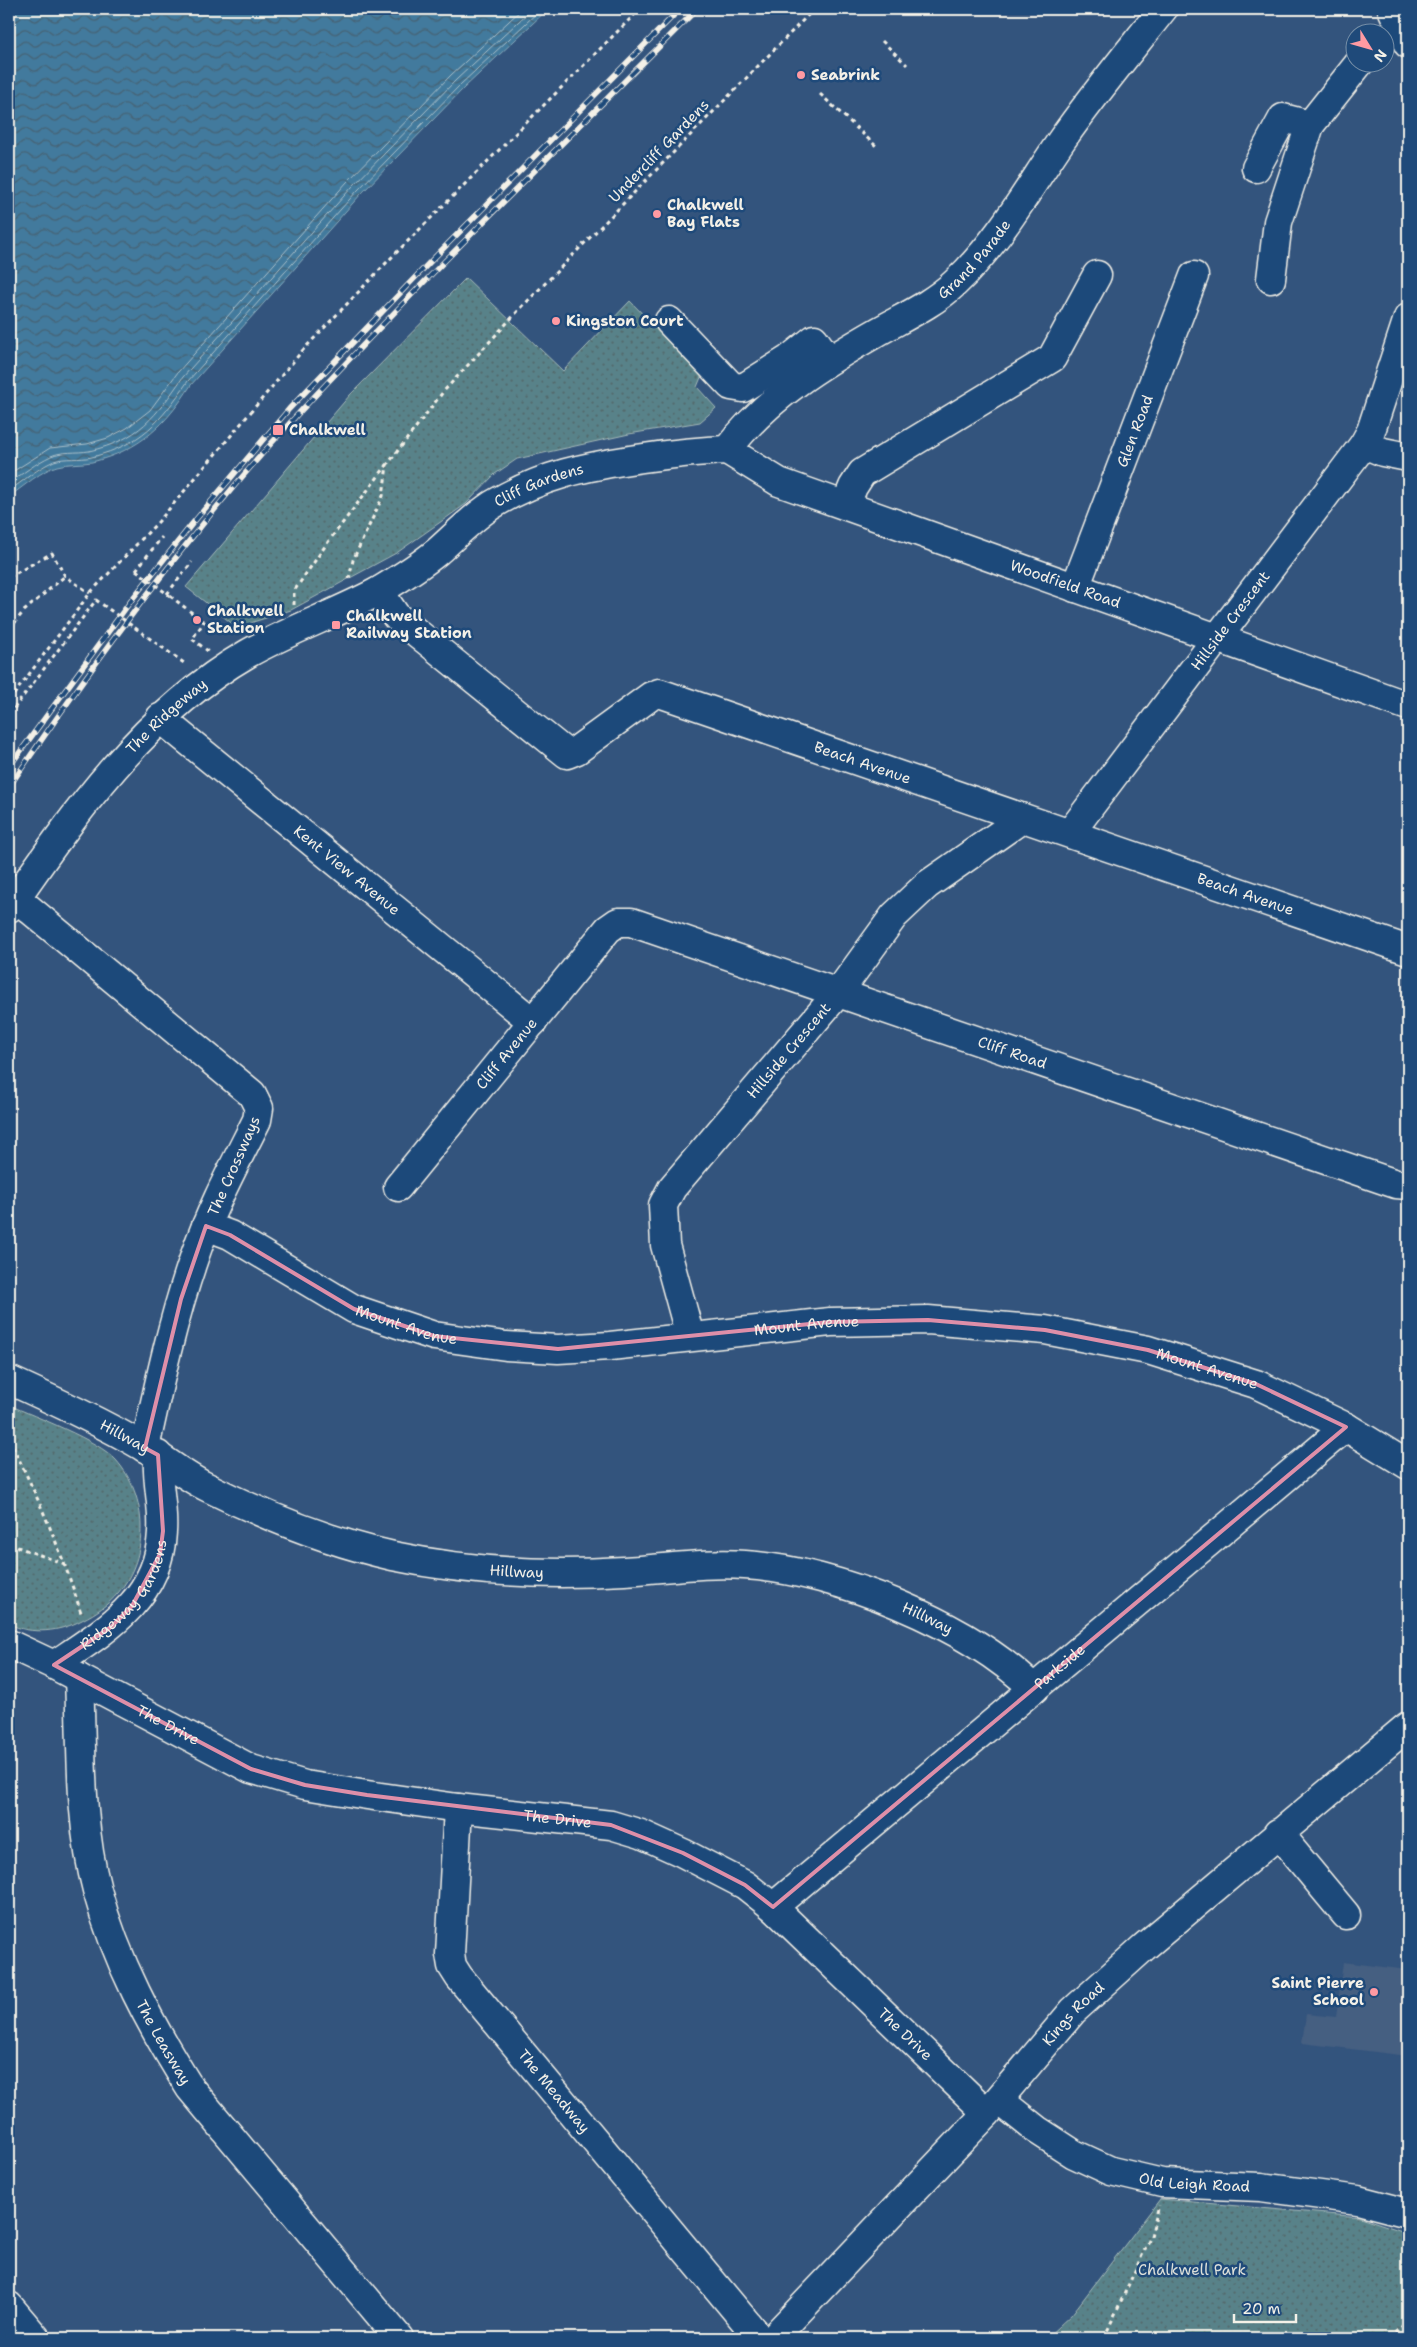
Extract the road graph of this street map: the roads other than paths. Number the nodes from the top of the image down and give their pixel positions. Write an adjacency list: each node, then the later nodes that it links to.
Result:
1 (1163, 9): 12 (street, Grand Parade)
2 (1391, 20): 3 (street)
3 (1408, 44)
4 (1352, 72): 5 (street)
5 (1310, 125): 6 (street); 9 (street)
6 (1256, 168)
7 (1097, 275): 16 (street)
8 (1194, 276): 17 (street, Glen Road)
9 (1271, 279)
10 (1408, 318): 13 (street, Hillside Crescent)
11 (669, 321): 12 (street)
12 (828, 360): 14 (street, Grand Parade)
13 (1364, 444): 15 (street); 19 (street, Hillside Crescent)
14 (727, 450): 16 (street, Woodfield Road); 18 (street, Cliff Gardens)
15 (1408, 456)
16 (846, 504): 17 (street, Woodfield Road)
17 (1075, 588): 19 (street, Woodfield Road)
18 (379, 591): 21 (street, The Ridgeway); 22 (street, Beach Avenue)
19 (1217, 640): 20 (street, Woodfield Road); 23 (street, Hillside Crescent)
20 (1408, 706)
21 (160, 718): 24 (street, The Ridgeway); 28 (street, Kent View Avenue)
22 (1023, 818): 23 (street, Beach Avenue); 27 (street, Hillside Crescent)
23 (1070, 833): 26 (street, Beach Avenue)
24 (12, 904): 31 (street, The Crossways)
25 (618, 922): 27 (street, Cliff Road); 28 (street, Cliff Avenue)
26 (1408, 950)
27 (838, 993): 29 (street, Cliff Road); 32 (street, Hillside Crescent)
28 (533, 1022): 30 (street, Cliff Avenue)
29 (1408, 1185)
30 (398, 1187)
31 (206, 1226): 32 (street, Mount Avenue); 35 (street, The Crossways)
32 (690, 1336): 34 (street, Mount Avenue)
33 (9, 1380): 35 (street, Hillway)
34 (1346, 1428): 36 (street, Mount Avenue); 40 (street, Parkside)
35 (152, 1451): 38 (street, Ridgeway Gardens); 40 (street, Hillway)
36 (1408, 1465)
37 (9, 1644): 38 (street)
38 (54, 1665): 39 (street, The Drive)
39 (79, 1678): 42 (street, The Drive); 50 (street, The Leasway)
40 (1034, 1689): 44 (street, Parkside)
41 (1408, 1726): 43 (street, Kings Road)
42 (458, 1808): 44 (street, The Drive); 51 (street, The Meadway)
43 (1278, 1833): 45 (street); 46 (street, Kings Road)
44 (773, 1907): 46 (street, The Drive)
45 (1346, 1915)
46 (993, 2106): 47 (street, Old Leigh Road); 52 (street, Kings Road)
47 (1408, 2213)
48 (9, 2306): 49 (street)
49 (36, 2338)
50 (400, 2338)
51 (759, 2338)
52 (773, 2338)

